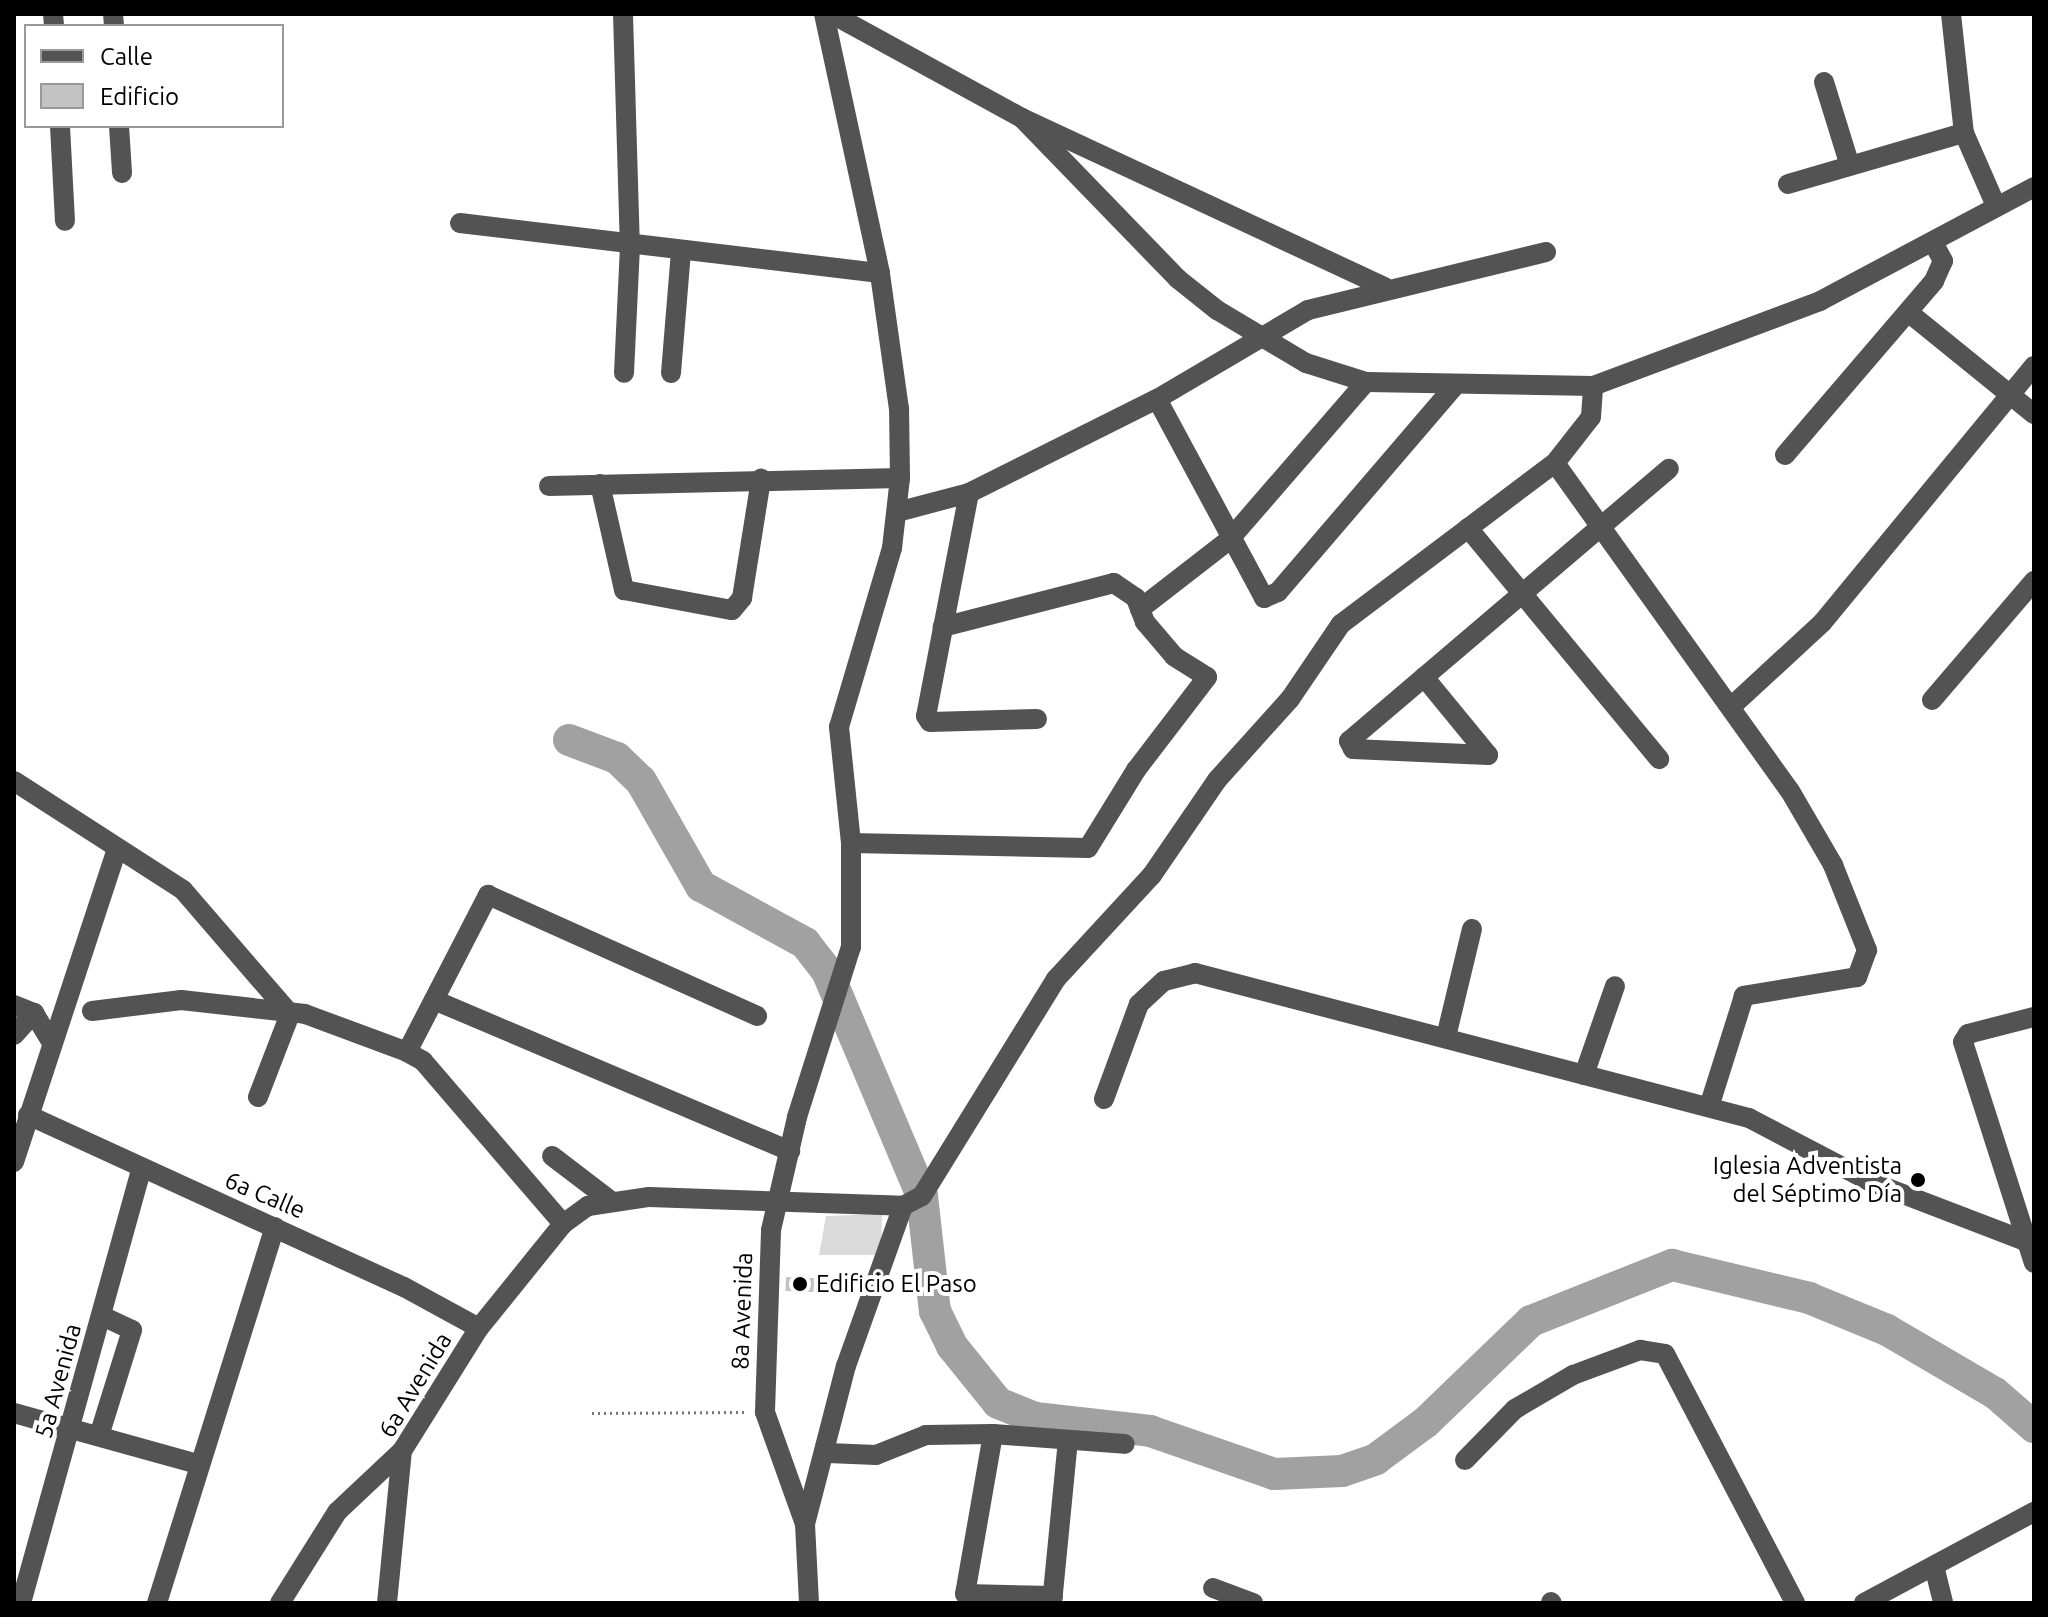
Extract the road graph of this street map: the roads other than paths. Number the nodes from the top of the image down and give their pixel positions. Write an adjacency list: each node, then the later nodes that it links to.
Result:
1 (623, 14): 18 (street)
2 (824, 14): 21 (street, 8a Avenida)
3 (832, 14): 6 (street)
4 (1951, 14): 9 (street)
5 (1824, 82): 10 (street)
6 (1022, 118): 22 (street); 24 (street)
7 (60, 128): 15 (street)
8 (119, 128): 11 (street)
9 (1964, 133): 10 (street); 14 (street)
10 (1849, 163): 12 (street)
11 (122, 173)
12 (1788, 184)
13 (2034, 187): 14 (street)
14 (1996, 206): 17 (street)
15 (65, 221)
16 (460, 223): 18 (street)
17 (1933, 242): 23 (street); 29 (street)
18 (630, 246): 19 (street); 26 (street)
19 (681, 252): 21 (street); 27 (street)
20 (1546, 252): 22 (street)
21 (880, 273): 37 (street, 8a Avenida)
22 (1385, 287): 24 (street)
23 (1908, 312): 31 (street); 34 (street)
24 (1261, 339): 28 (street); 32 (street)
25 (2034, 366): 31 (street)
26 (624, 373)
27 (671, 373)
28 (1366, 382): 30 (street); 45 (street)
29 (1593, 386): 30 (street); 35 (street)
30 (1454, 387): 45 (street)
31 (2011, 395): 33 (street); 52 (street)
32 (1157, 399): 41 (street); 45 (street)
33 (2034, 414)
34 (1785, 455)
35 (1555, 463): 43 (street); 44 (street)
36 (1669, 469): 44 (street)
37 (900, 478): 38 (street); 42 (street, 8a Avenida)
38 (761, 479): 39 (street); 39 (street)
39 (600, 484): 40 (street)
40 (549, 486)
41 (969, 493): 42 (street); 49 (street)
42 (897, 512): 56 (street, 8a Avenida)
43 (1468, 528): 47 (street); 82 (street)
44 (1600, 530): 47 (street); 52 (street)
45 (1229, 540): 48 (street)
46 (2034, 581): 51 (street)
47 (1520, 590): 50 (street); 54 (street)
48 (1140, 609): 49 (street); 56 (street)
49 (943, 627): 53 (street)
50 (1424, 677): 50 (street)
51 (1932, 700)
52 (1732, 706): 74 (street)
53 (1037, 719)
54 (1659, 759)
55 (14, 781): 57 (street)
56 (851, 843): 76 (street, 8a Avenida)
57 (116, 852): 64 (street); 67 (street)
58 (1472, 929): 69 (street)
59 (1615, 986): 71 (street)
60 (434, 1000): 65 (street); 70 (street); 76 (street)
61 (14, 1005): 63 (street)
62 (92, 1011): 64 (street)
63 (34, 1013): 67 (street); 68 (street)
64 (290, 1014): 70 (street); 72 (street)
65 (757, 1016)
66 (2034, 1017): 85 (street)
67 (56, 1034): 75 (street)
68 (14, 1035)
69 (1446, 1037): 71 (street); 73 (street)
70 (407, 1052): 83 (street)
71 (1584, 1075): 74 (street)
72 (258, 1097)
73 (1104, 1099)
74 (1709, 1107): 85 (street)
75 (28, 1115): 78 (street); 79 (street, 6a Calle)
76 (790, 1151): 81 (street, 8a Avenida)
77 (552, 1156): 80 (street)
78 (14, 1162)
79 (141, 1171): 84 (street, 6a Calle); 87 (street, 5a Avenida)
80 (611, 1201): 81 (street); 83 (street)
81 (775, 1205): 82 (street); 100 (street, 8a Avenida)
82 (903, 1206): 96 (street)
83 (563, 1224): 88 (street, 6a Avenida)
84 (275, 1227): 88 (street, 6a Calle); 98 (street)
85 (2025, 1241): 86 (street)
86 (2034, 1263)
87 (102, 1316): 90 (street, 5a Avenida); 92 (street)
88 (479, 1328): 95 (street, 6a Avenida)
89 (14, 1413): 90 (street)
90 (72, 1428): 92 (street); 104 (street, 5a Avenida)
91 (993, 1434): 93 (street); 96 (street); 103 (street)
92 (99, 1436): 98 (street)
93 (1068, 1441): 94 (street); 103 (street)
94 (1125, 1444)
95 (402, 1451): 106 (street); 107 (street, 6a Avenida)
96 (828, 1453): 100 (street)
97 (1465, 1460): 110 (street)
98 (198, 1464): 105 (street)
99 (2034, 1512): 101 (street)
100 (805, 1524): 108 (street, 8a Avenida)
101 (1934, 1566): 111 (street); 112 (street)
102 (1213, 1588): 109 (street)
103 (1052, 1600)
104 (21, 1603)
105 (157, 1603)
106 (280, 1603)
107 (387, 1603)
108 (809, 1603)
109 (1253, 1603)
110 (1795, 1603)
111 (1864, 1603)
112 (1943, 1603)

